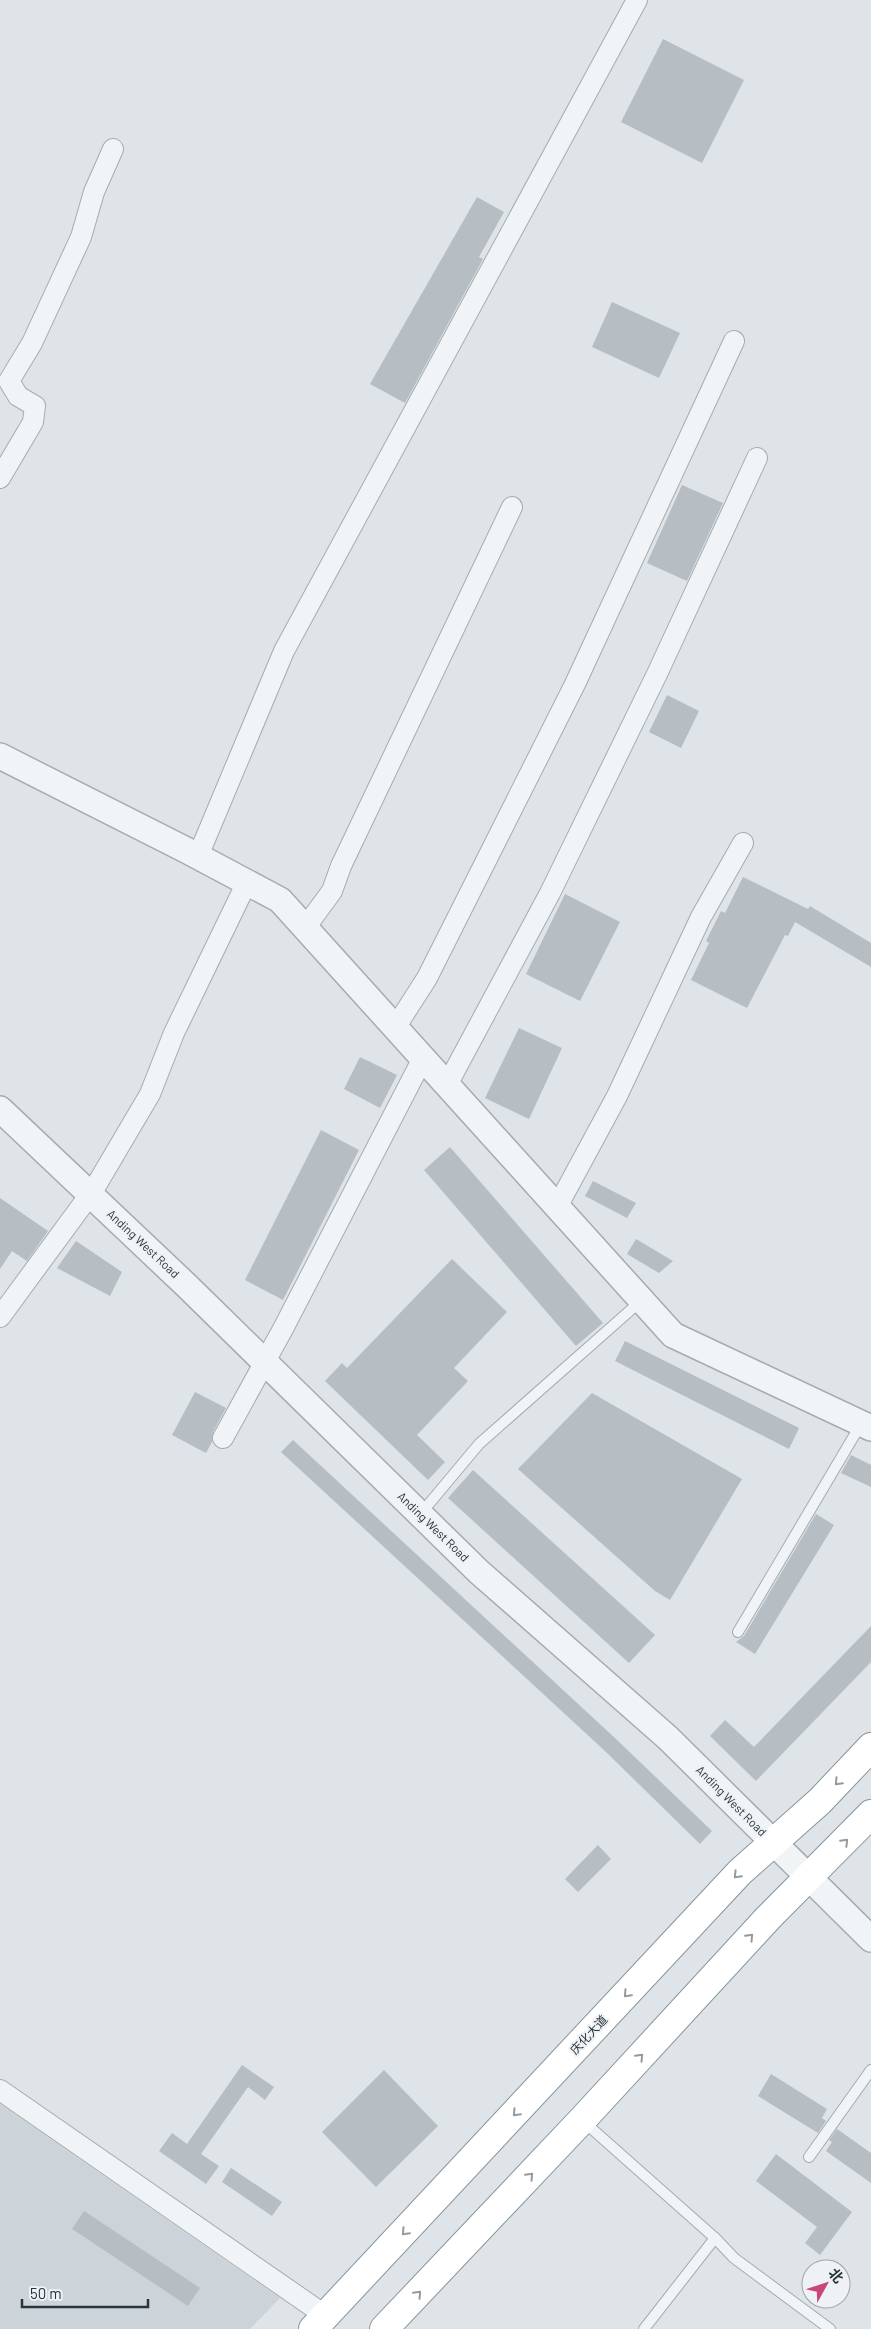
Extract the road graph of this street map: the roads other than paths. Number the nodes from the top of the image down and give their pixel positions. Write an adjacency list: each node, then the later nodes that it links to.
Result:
1 (637, 0): 9 (street)
2 (113, 150): 5 (street)
3 (734, 341): 12 (street)
4 (757, 458): 14 (street)
5 (0, 478)
6 (512, 507): 11 (street)
7 (0, 756): 9 (street)
8 (743, 843): 18 (street)
9 (198, 856): 10 (street)
10 (247, 882): 11 (street); 17 (street)
11 (305, 928): 12 (street)
12 (395, 1028): 13 (street)
13 (423, 1058): 14 (street); 21 (street)
14 (448, 1086): 18 (street)
15 (0, 1092): 17 (street, Anding West Road)
16 (0, 1109): 17 (street, Anding West Road)
17 (93, 1189): 20 (street); 21 (street, Anding West Road)
18 (557, 1207): 19 (street)
19 (642, 1300): 22 (street); 24 (lane)
20 (0, 1317)
21 (268, 1356): 23 (street); 24 (street, Anding West Road); 28 (street, Anding West Road)
22 (866, 1426): 25 (lane)
23 (223, 1438)
24 (428, 1505): 28 (street, Anding West Road)
25 (738, 1632)
26 (871, 1746): 28 (highway, 庆化大道, one-way to 28)
27 (871, 1814): 29 (highway, one-way to 27)
28 (778, 1839): 29 (street, Anding West Road); 37 (highway, 庆化大道, one-way to 37)
29 (813, 1873): 30 (street, Anding West Road); 31 (street, Anding West Road); 34 (highway, one-way to 29)
30 (871, 1922)
31 (871, 1939)
32 (871, 2070): 35 (lane)
33 (0, 2090): 37 (street)
34 (582, 2120): 36 (lane); 38 (highway, one-way to 34)
35 (809, 2157)
36 (716, 2238): 39 (lane); 40 (lane)
37 (319, 2323)
38 (384, 2329)
39 (644, 2329)
40 (830, 2329)

